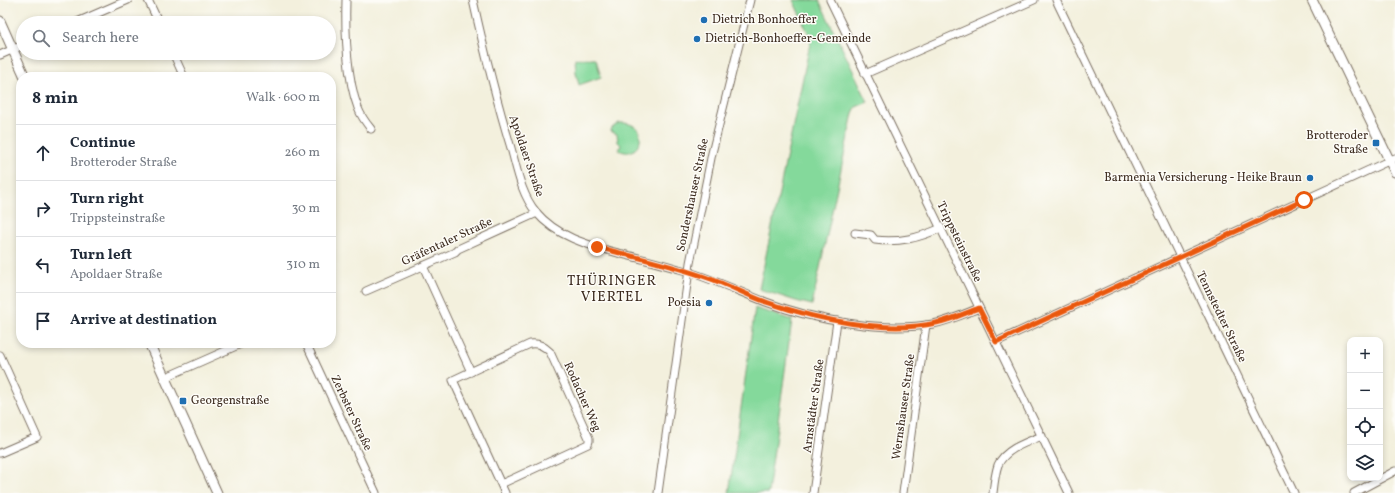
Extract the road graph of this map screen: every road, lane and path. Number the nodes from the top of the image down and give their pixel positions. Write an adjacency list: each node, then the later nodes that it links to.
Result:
1 (128, 0): 10 (street)
2 (148, 0): 11 (street)
3 (346, 0): 22 (street)
4 (473, 0): 25 (street, Apoldaer Straße)
5 (750, 0): 30 (street, Sondershauser Straße)
6 (830, 0): 21 (street, Trippsteinstraße)
7 (1034, 0): 21 (street)
8 (1056, 0): 28 (street, Tennstedter Straße)
9 (1312, 0): 23 (street)
10 (91, 16)
11 (156, 16)
12 (0, 21): 14 (street)
13 (16, 48): 14 (street)
14 (12, 50): 15 (street); 16 (street)
15 (0, 55)
16 (16, 58)
17 (17, 60): 19 (street)
18 (176, 60): 20 (street)
19 (23, 72)
20 (182, 72)
21 (865, 74): 26 (street, Trippsteinstraße)
22 (371, 129)
23 (1392, 159): 24 (street); 28 (street)
24 (1395, 172)
25 (537, 213): 29 (street, Gräfentaler Straße); 30 (street, Apoldaer Straße)
26 (941, 228): 27 (street); 32 (street, Trippsteinstraße)
27 (855, 233)
28 (1180, 257): 35 (street); 54 (street, Tennstedter Straße)
29 (423, 266): 31 (street, Gräfentaler Straße); 40 (street)
30 (689, 272): 33 (street, Apoldaer Straße); 49 (street, Sondershauser Straße)
31 (366, 291)
32 (979, 308): 34 (street, Apoldaer Straße); 35 (street, Trippsteinstraße)
33 (837, 321): 34 (street, Apoldaer Straße); 50 (street, Arnstädter Straße)
34 (926, 325): 51 (street, Wernshauser Straße)
35 (996, 342): 42 (street, Trippsteinstraße)
36 (150, 348): 41 (street)
37 (232, 348): 41 (street)
38 (308, 348): 47 (street, Zerbster Straße)
39 (0, 355): 43 (street)
40 (471, 372): 45 (street); 45 (street, Rodacher Weg)
41 (164, 378): 46 (street)
42 (1042, 436): 52 (street); 53 (street, Trippsteinstraße)
43 (0, 453)
44 (1395, 471): 55 (street)
45 (501, 484): 48 (street)
46 (217, 493)
47 (376, 493)
48 (505, 493)
49 (658, 493)
50 (813, 493)
51 (903, 493)
52 (993, 493)
53 (1069, 493)
54 (1294, 493)
55 (1354, 493)

